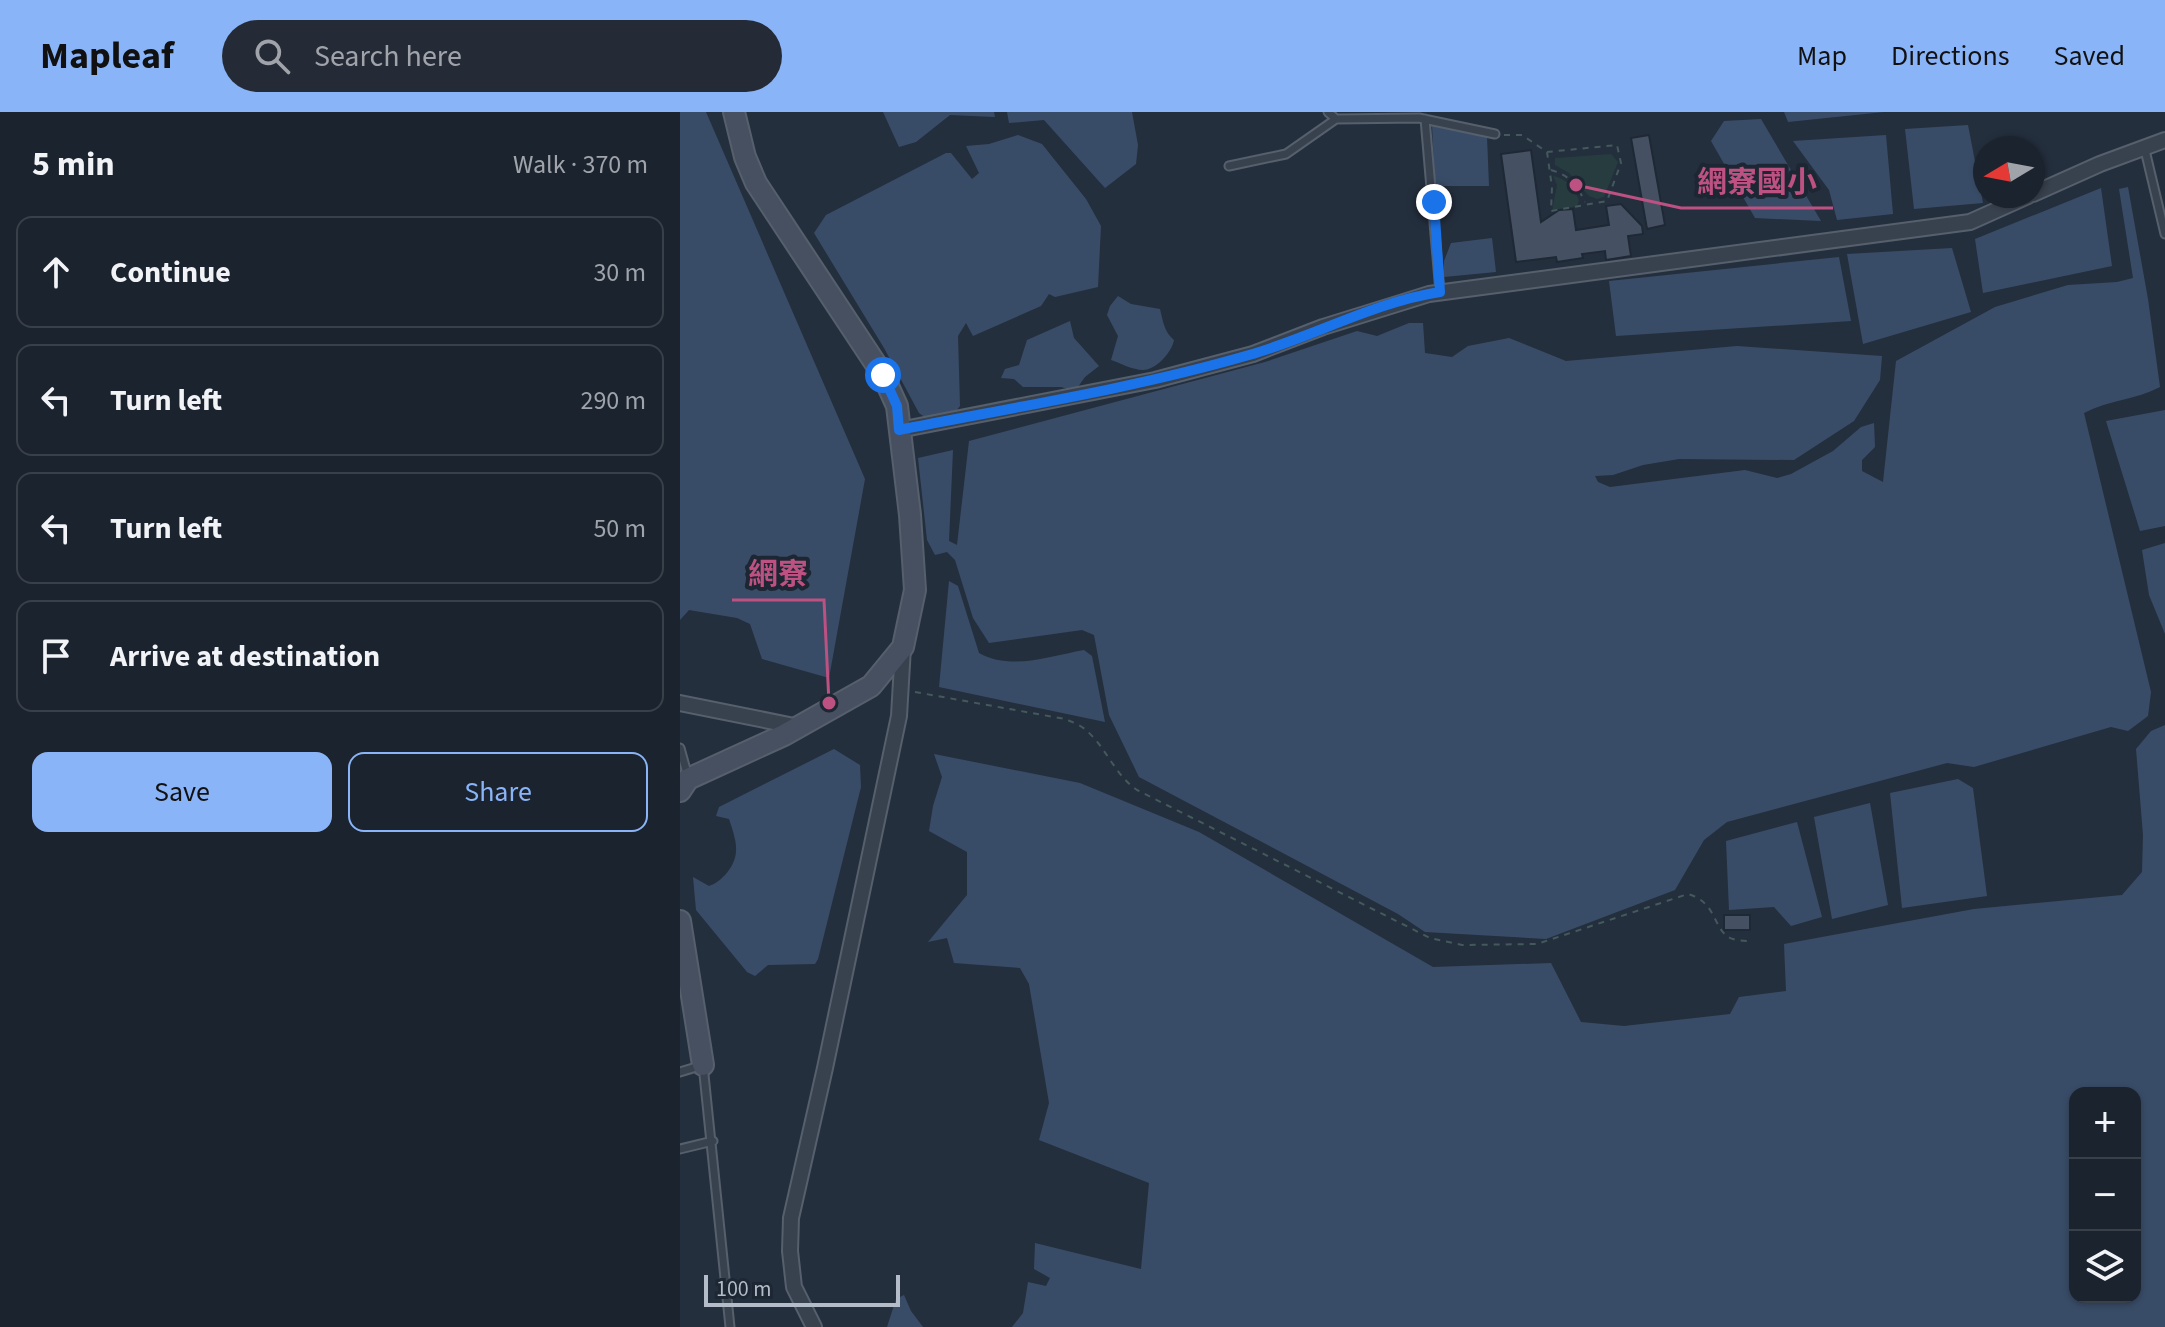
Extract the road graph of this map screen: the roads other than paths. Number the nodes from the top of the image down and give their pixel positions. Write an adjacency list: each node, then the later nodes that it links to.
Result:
1 (734, 112): 13 (main road)
2 (1328, 112): 3 (lane)
3 (1336, 119): 4 (lane); 8 (lane)
4 (1425, 119): 5 (lane); 12 (lane)
5 (1495, 134)
6 (2165, 140): 7 (street)
7 (2145, 150): 9 (street); 11 (lane)
8 (1229, 166)
9 (2045, 189)
10 (2002, 208): 12 (street)
11 (2165, 234)
12 (1440, 292): 13 (street)
13 (899, 430): 14 (main road)
14 (903, 647): 16 (main road); 25 (street)
15 (680, 703): 16 (street)
16 (799, 727): 18 (main road)
17 (680, 748): 18 (lane)
18 (684, 785)
19 (680, 921): 20 (main road)
20 (703, 1065): 21 (lane); 22 (lane)
21 (680, 1072)
22 (713, 1141): 23 (lane); 24 (lane)
23 (680, 1149)
24 (730, 1327)
25 (814, 1327)

